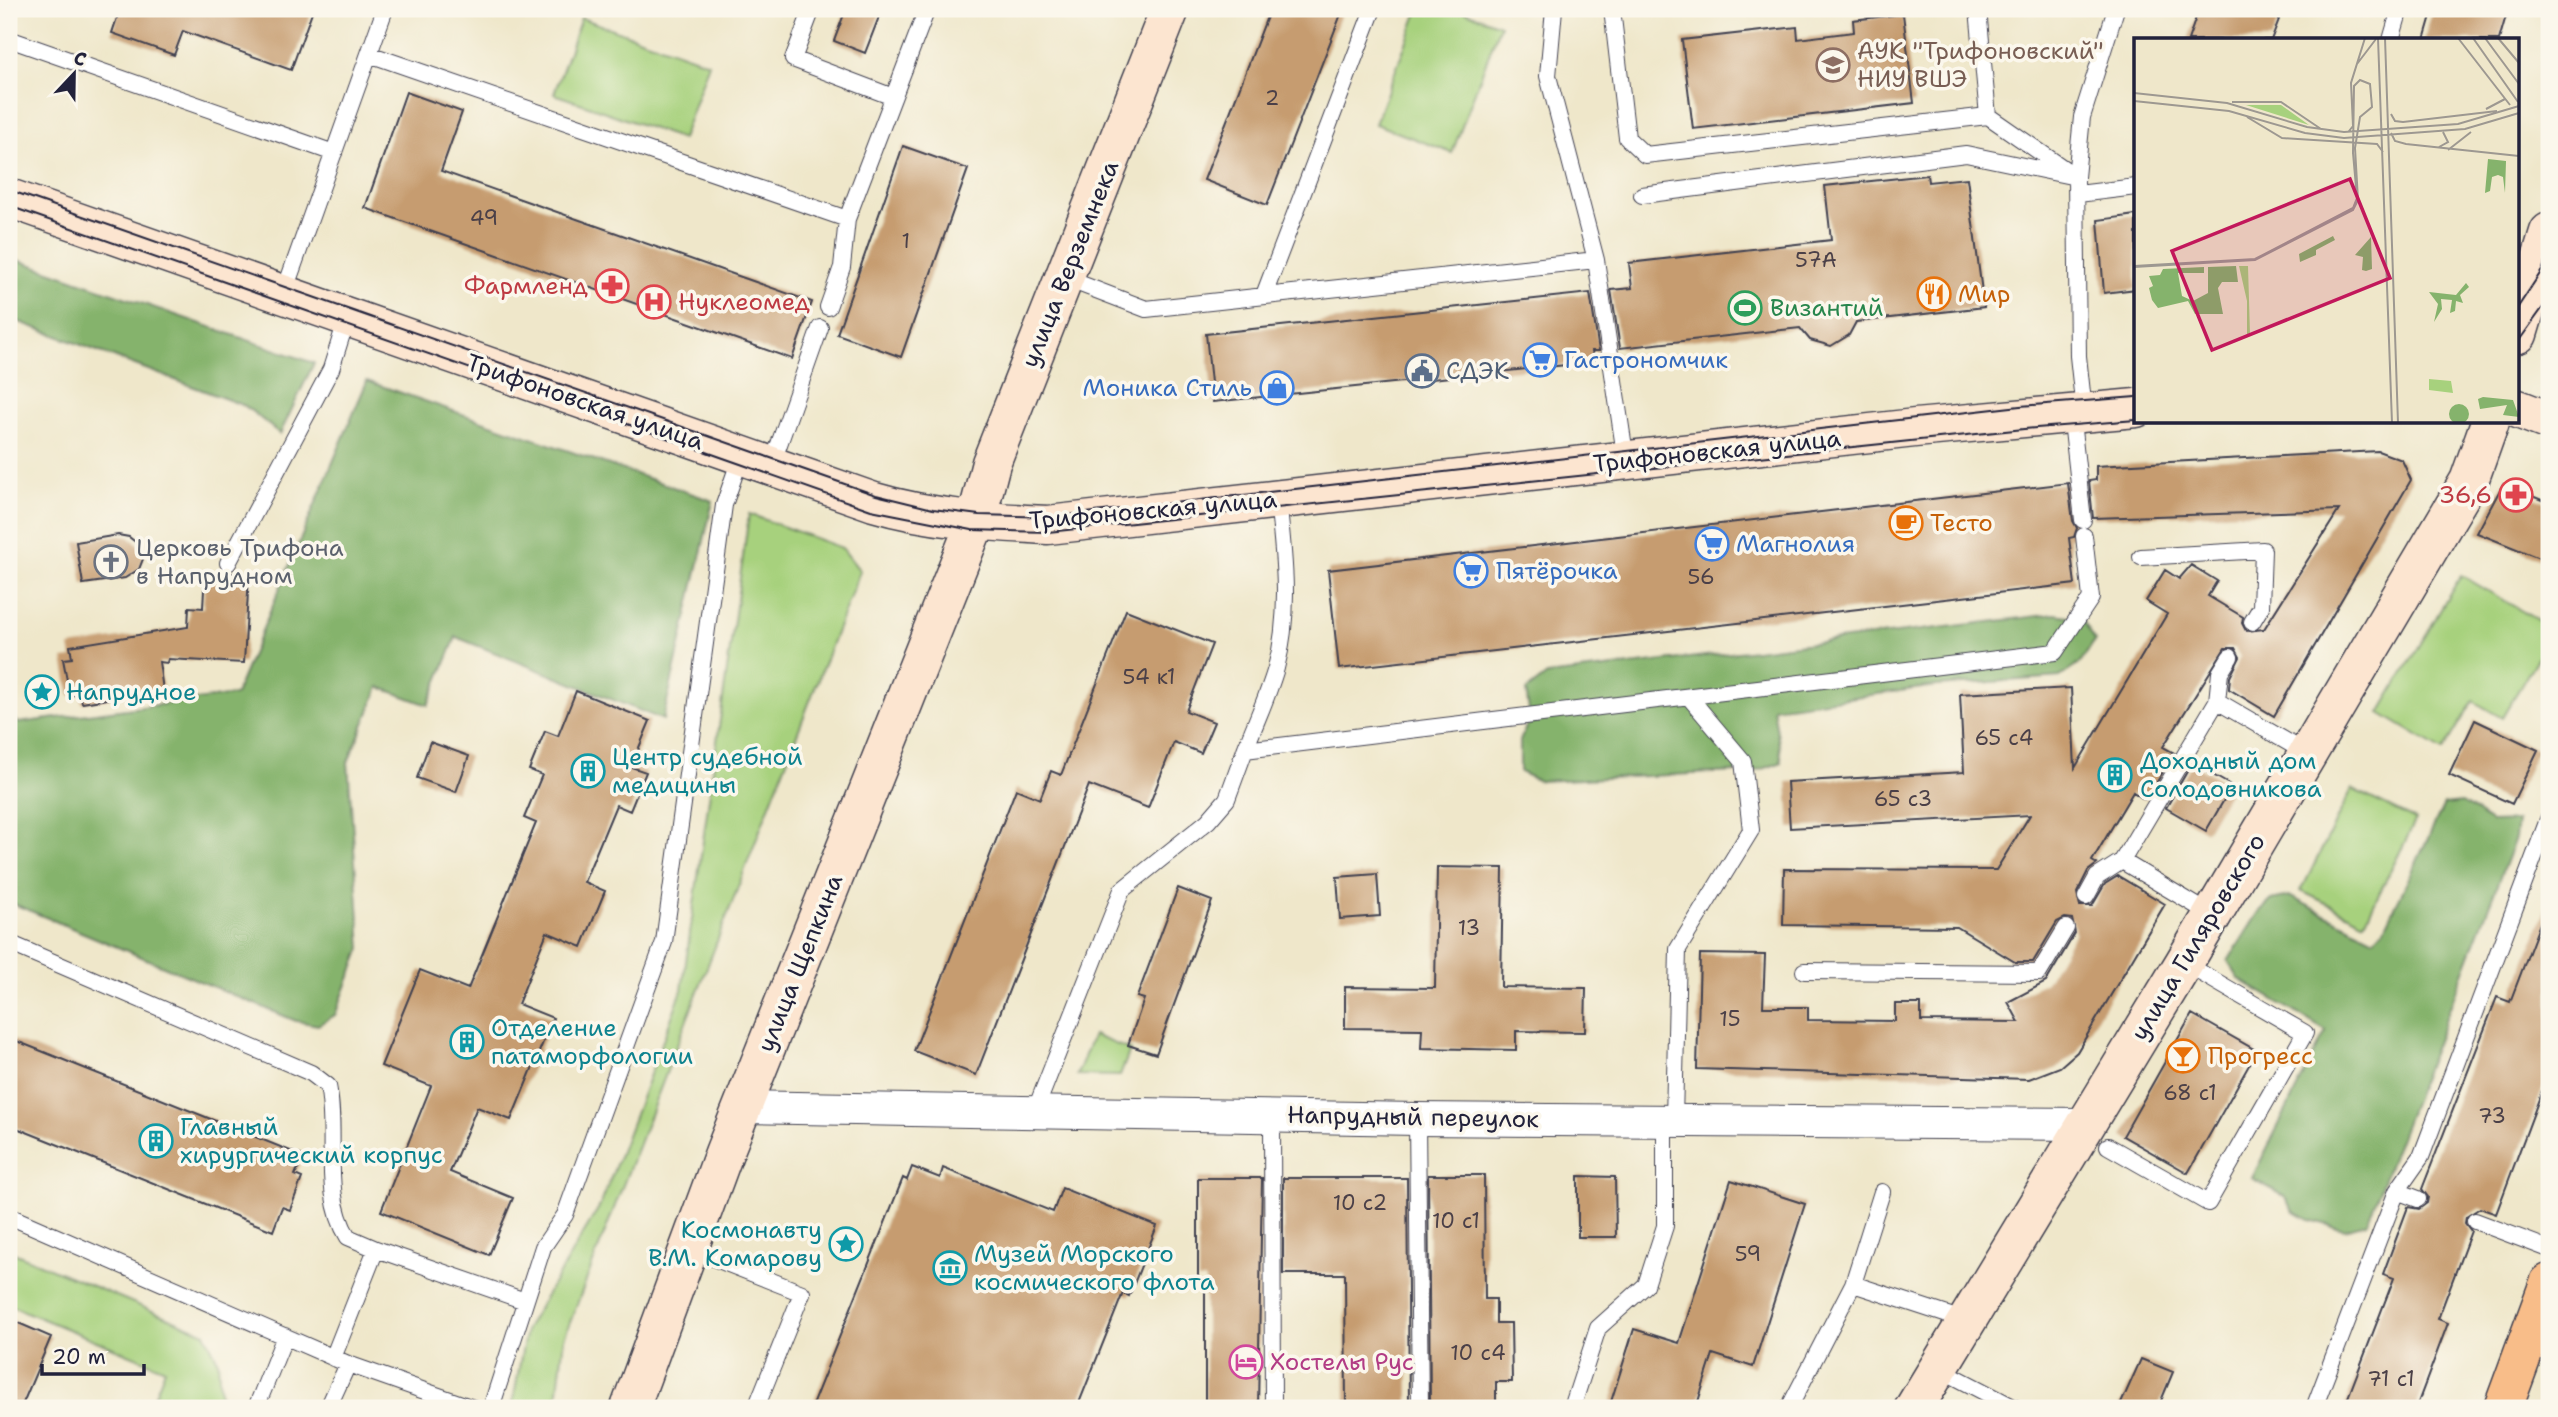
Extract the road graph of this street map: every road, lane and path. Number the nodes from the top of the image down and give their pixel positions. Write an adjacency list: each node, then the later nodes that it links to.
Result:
1 (385, 9): 13 (lane)
2 (813, 9): 14 (lane)
3 (926, 9): 14 (lane)
4 (1170, 9): 25 (street, улица Верземнека)
5 (1373, 9): 27 (lane)
6 (1554, 9): 24 (lane)
7 (1612, 9): 15 (lane)
8 (1978, 9): 15 (lane)
9 (2116, 9): 17 (lane)
10 (2400, 9): 11 (lane)
11 (2392, 38)
12 (9, 39): 16 (lane)
13 (369, 54): 16 (lane); 22 (lane)
14 (893, 97): 22 (lane)
15 (1989, 116): 17 (lane)
16 (334, 153): 26 (lane)
17 (2076, 177): 19 (lane); 20 (lane)
18 (2134, 187): 19 (lane)
19 (2078, 194): 34 (lane)
20 (1642, 195)
21 (9, 198): 26 (street, Трифоновская улица)
22 (847, 219): 28 (lane)
23 (2549, 232): 30 (street)
24 (1597, 260): 27 (lane); 37 (lane)
25 (1065, 278): 27 (lane); 40 (street, улица Верземнека)
26 (283, 295): 29 (street, Трифоновская улица)
27 (1264, 295)
28 (828, 307)
29 (347, 318): 38 (street, Трифоновская улица); 42 (lane)
30 (2520, 327)
31 (820, 328): 38 (lane)
32 (2134, 408): 34 (street, Трифоновская улица)
33 (2520, 410): 35 (street)
34 (2078, 412): 37 (street, Трифоновская улица); 45 (lane)
35 (2549, 421)
36 (2489, 424): 48 (street, улица Гиляровского)
37 (1626, 461): 39 (street, Трифоновская улица)
38 (756, 462): 40 (street, Трифоновская улица); 73 (lane)
39 (1278, 499): 40 (street, Трифоновская улица); 47 (lane)
40 (976, 521): 57 (street, улица Щепкина)
41 (2141, 557): 43 (lane)
42 (228, 563)
43 (2252, 622)
44 (2230, 657): 46 (lane)
45 (1689, 697): 47 (lane); 61 (lane)
46 (2217, 701): 48 (lane); 50 (lane)
47 (1245, 750): 58 (lane)
48 (2308, 754): 52 (street, улица Гиляровского)
49 (2549, 817): 63 (lane)
50 (2122, 862): 51 (lane); 52 (lane)
51 (2086, 897)
52 (2212, 915): 55 (street, улица Гиляровского)
53 (2066, 928): 56 (lane)
54 (9, 943): 69 (lane)
55 (2184, 963): 62 (street, улица Гиляровского); 62 (lane)
56 (1804, 971)
57 (743, 1107): 58 (street, Напрудный переулок); 68 (street, улица Щепкина)
58 (1035, 1111): 59 (street, Напрудный переулок)
59 (1272, 1116): 60 (street, Напрудный переулок); 84 (lane)
60 (1417, 1119): 61 (street, Напрудный переулок); 85 (lane)
61 (1669, 1119): 62 (street, Напрудный переулок); 86 (lane)
62 (2096, 1135): 74 (street, улица Гиляровского)
63 (2397, 1191): 65 (lane); 90 (lane)
64 (1882, 1192): 72 (lane)
65 (2418, 1199)
66 (9, 1216): 75 (lane)
67 (2475, 1221): 70 (lane)
68 (688, 1248): 82 (street, улица Щепкина); 83 (lane)
69 (376, 1249): 73 (lane); 76 (lane)
70 (2549, 1249)
71 (2549, 1283): 91 (main road)
72 (1853, 1284): 74 (lane); 87 (lane)
73 (525, 1301): 81 (lane)
74 (1966, 1321): 77 (street, улица Гиляровского)
75 (285, 1336): 76 (lane); 78 (lane)
76 (341, 1361): 79 (lane); 80 (lane)
77 (1938, 1368): 88 (street, улица Гиляровского); 89 (lane)
78 (256, 1408)
79 (328, 1408)
80 (473, 1408)
81 (491, 1408)
82 (630, 1408)
83 (756, 1408)
84 (1273, 1408)
85 (1420, 1408)
86 (1572, 1408)
87 (1788, 1408)
88 (1914, 1408)
89 (2015, 1408)
90 (2314, 1408)
91 (2503, 1408)

